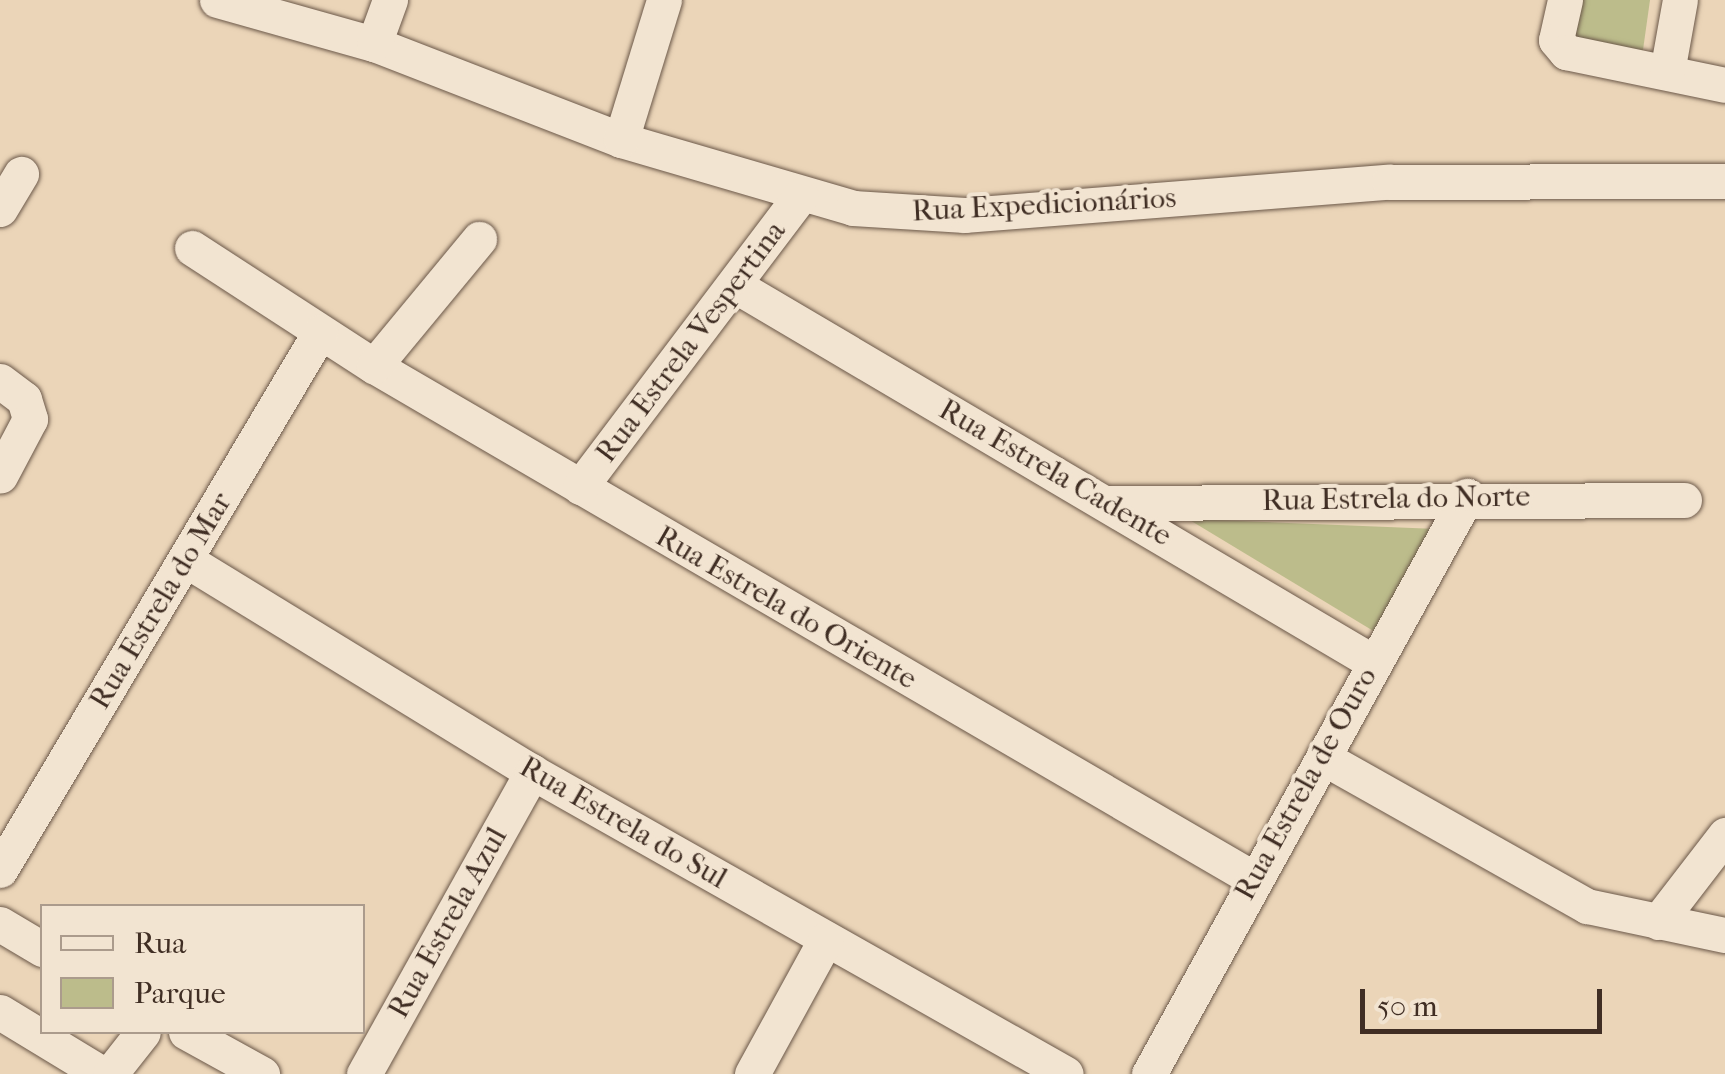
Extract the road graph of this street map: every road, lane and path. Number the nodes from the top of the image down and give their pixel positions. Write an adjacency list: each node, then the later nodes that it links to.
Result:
1 (217, 0): 6 (street, Rua Expedicionários)
2 (390, 0): 6 (street)
3 (664, 0): 9 (street)
4 (1565, 0): 7 (street)
5 (1680, 0): 7 (street)
6 (374, 44): 9 (street, Rua Expedicionários)
7 (1667, 72): 8 (street)
8 (1725, 85)
9 (622, 140): 12 (street, Rua Expedicionários)
10 (21, 174): 13 (street)
11 (1725, 182): 12 (street, Rua Expedicionários)
12 (801, 195): 16 (street, Rua Estrela Vespertina)
13 (0, 209)
14 (479, 239): 18 (street)
15 (192, 248): 17 (street, Rua Estrela do Oriente)
16 (736, 286): 21 (street, Rua Estrela Vespertina); 24 (street, Rua Estrela Cadente)
17 (320, 332): 18 (street, Rua Estrela do Oriente); 25 (street, Rua Estrela do Mar)
18 (374, 366): 21 (street, Rua Estrela do Oriente)
19 (0, 382): 20 (street)
20 (0, 476)
21 (580, 488): 31 (street, Rua Estrela do Oriente)
22 (1467, 496): 23 (street, Rua Estrela do Norte); 24 (street, Rua Estrela do Norte); 26 (street, Rua Estrela de Ouro)
23 (1684, 500)
24 (1108, 503): 26 (street, Rua Estrela Cadente)
25 (186, 560): 28 (street, Rua Estrela do Sul); 30 (street, Rua Estrela do Mar)
26 (1373, 662): 27 (street, Rua Estrela de Ouro)
27 (1324, 758): 31 (street, Rua Estrela de Ouro); 32 (street)
28 (532, 772): 35 (street, Rua Estrela do Sul); 42 (street, Rua Estrela Azul)
29 (1725, 835): 32 (street)
30 (0, 870)
31 (1254, 880): 45 (street, Rua Estrela de Ouro)
32 (1658, 922): 34 (street)
33 (0, 924): 36 (street)
34 (1725, 935)
35 (826, 940): 43 (street); 44 (street, Rua Estrela do Sul)
36 (40, 948)
37 (0, 1012): 40 (street)
38 (140, 1034): 40 (street)
39 (190, 1034): 41 (street)
40 (106, 1074)
41 (262, 1074)
42 (364, 1074)
43 (752, 1074)
44 (1066, 1074)
45 (1149, 1074)

